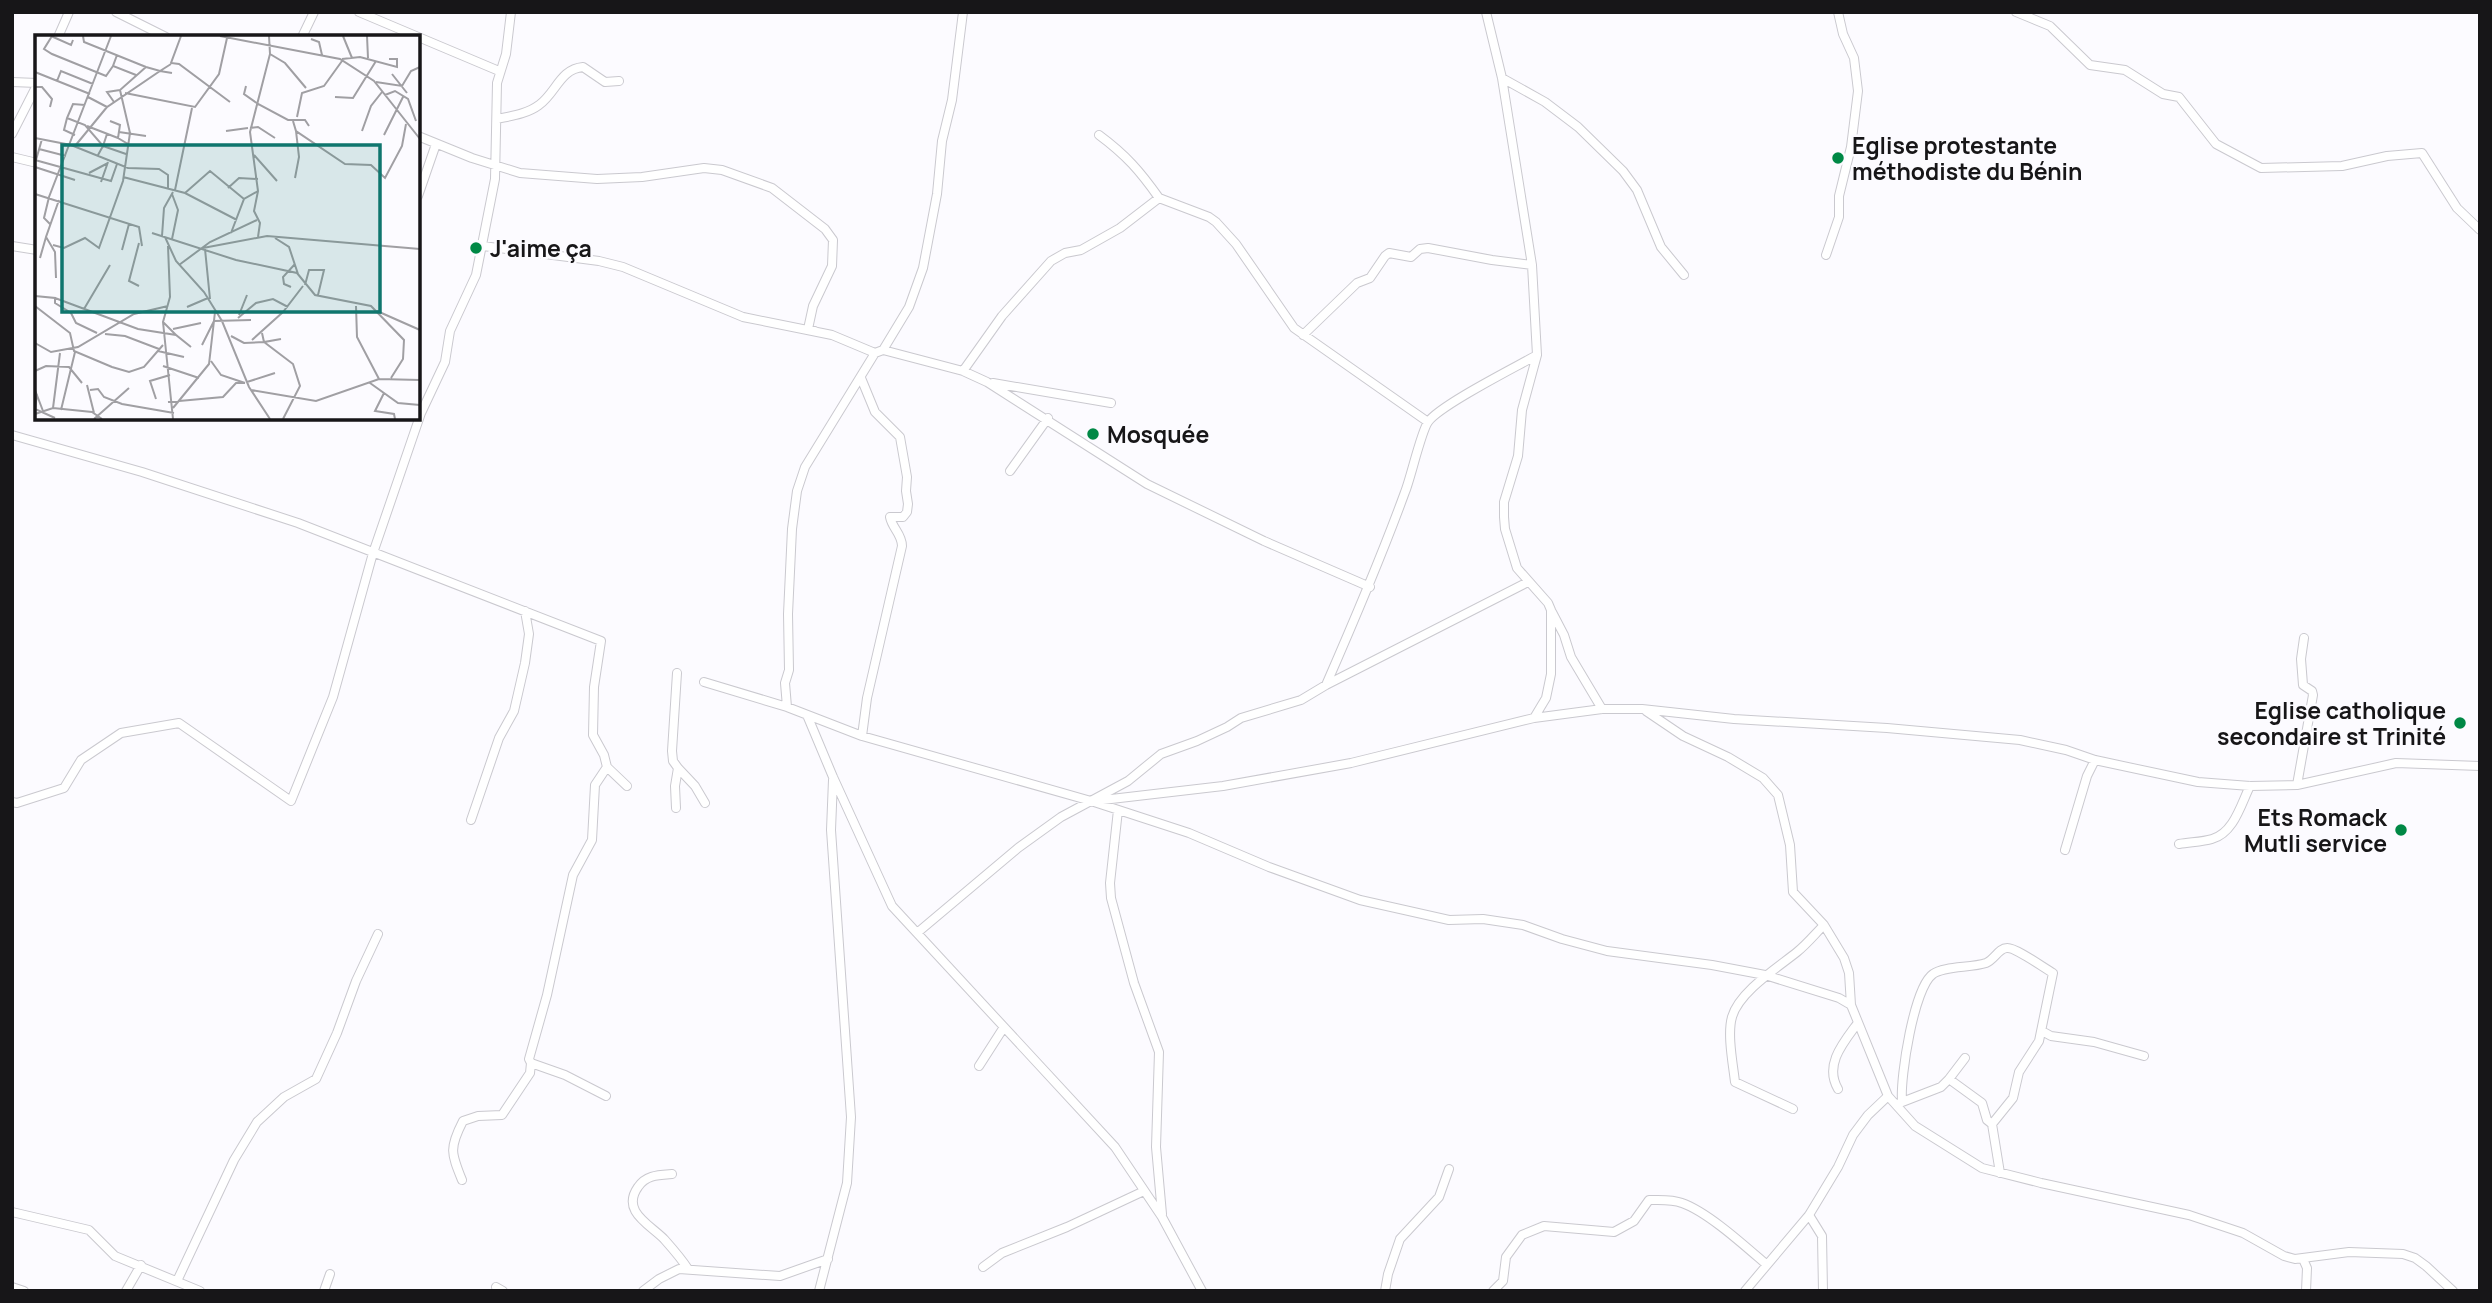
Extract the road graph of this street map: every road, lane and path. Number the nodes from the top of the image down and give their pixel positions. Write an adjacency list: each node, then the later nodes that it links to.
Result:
1 (69, 12): 10 (street)
2 (116, 12): 11 (street)
3 (314, 12): 12 (street)
4 (359, 12): 13 (street)
5 (511, 12): 15 (street)
6 (963, 12): 40 (street)
7 (1486, 12): 16 (street)
8 (1838, 12): 35 (street)
9 (2016, 12): 31 (street)
10 (59, 35)
11 (162, 35)
12 (303, 35)
13 (414, 35)
14 (420, 38): 15 (street)
15 (499, 71): 21 (street)
16 (1502, 78): 36 (street); 37 (street)
17 (619, 81): 21 (street)
18 (12, 82): 19 (street)
19 (35, 84)
20 (35, 88): 22 (street)
21 (497, 119): 28 (street)
22 (12, 134)
23 (1099, 135): 30 (street)
24 (420, 137): 25 (street)
25 (436, 144): 28 (street); 29 (street)
26 (12, 157): 27 (street)
27 (35, 163)
28 (496, 167): 33 (street); 38 (street)
29 (420, 190)
30 (1159, 198): 39 (street); 42 (street)
31 (2480, 230)
32 (12, 246): 34 (street)
33 (483, 246): 38 (street); 46 (street)
34 (35, 250)
35 (1826, 255)
36 (1532, 265): 39 (street); 41 (street)
37 (1685, 275)
38 (832, 335): 40 (street)
39 (1303, 335): 49 (street)
40 (879, 351): 42 (street); 43 (street)
41 (1538, 355): 49 (street); 53 (street)
42 (963, 370): 44 (street)
43 (861, 378): 61 (street); 66 (street)
44 (987, 382): 45 (street); 47 (street)
45 (1111, 403)
46 (420, 416)
47 (1048, 418): 51 (street); 54 (street)
48 (419, 420): 52 (street)
49 (1428, 422): 54 (street)
50 (12, 435): 52 (street)
51 (1010, 471)
52 (373, 553): 56 (street); 76 (street)
53 (1528, 582): 55 (street); 60 (street)
54 (1370, 587): 60 (street)
55 (1551, 610): 62 (street); 65 (street)
56 (525, 611): 69 (street); 80 (street)
57 (2304, 638): 72 (street)
58 (677, 673): 70 (street)
59 (704, 682): 61 (street)
60 (1326, 685): 75 (street)
61 (786, 707): 64 (street)
62 (1602, 709): 63 (street); 65 (street)
63 (1642, 709): 67 (street); 83 (street)
64 (807, 715): 66 (street); 71 (street)
65 (1534, 718): 75 (street)
66 (862, 736): 75 (street)
67 (2095, 760): 74 (street); 82 (street)
68 (2480, 766): 72 (street)
69 (607, 767): 73 (street); 93 (street)
70 (678, 768): 77 (street); 78 (street)
71 (833, 777): 84 (street); 110 (street)
72 (2297, 785): 74 (street)
73 (626, 786)
74 (2250, 786): 81 (street)
75 (1091, 801): 79 (street); 84 (street)
76 (12, 802)
77 (705, 803)
78 (676, 808)
79 (1118, 810): 86 (street); 109 (street)
80 (471, 820)
81 (2179, 844)
82 (2066, 850)
83 (1824, 925): 86 (street); 87 (street)
84 (917, 933): 89 (street)
85 (378, 934): 117 (street)
86 (1765, 975): 87 (street); 100 (street)
87 (1851, 1005): 88 (street)
88 (1857, 1024): 96 (street); 98 (street)
89 (1004, 1027): 94 (street); 106 (street)
90 (2042, 1031): 91 (street); 99 (street); 101 (street)
91 (2144, 1056)
92 (1965, 1058): 95 (street)
93 (531, 1063): 97 (street); 105 (street)
94 (979, 1066)
95 (1949, 1079): 99 (street); 101 (street)
96 (1838, 1088)
97 (606, 1096)
98 (1888, 1096): 99 (street); 108 (street)
99 (1898, 1103): 103 (street)
100 (1793, 1109)
101 (1992, 1124): 103 (street)
102 (1449, 1169): 126 (street)
103 (2000, 1173): 111 (street)
104 (672, 1174): 115 (street)
105 (462, 1180)
106 (1144, 1191): 109 (street); 114 (street)
107 (12, 1212): 112 (street)
108 (1809, 1214): 113 (street); 129 (street)
109 (1162, 1217): 119 (street)
110 (828, 1259): 115 (street); 125 (street)
111 (2303, 1259): 130 (street); 131 (street)
112 (141, 1265): 117 (street); 121 (street)
113 (1766, 1265): 127 (street); 128 (street)
114 (983, 1267)
115 (688, 1269): 124 (street)
116 (330, 1274): 123 (street)
117 (177, 1281): 122 (street)
118 (12, 1287): 120 (street)
119 (1199, 1288)
120 (23, 1291)
121 (126, 1291)
122 (200, 1291)
123 (324, 1291)
124 (643, 1291)
125 (819, 1291)
126 (1385, 1291)
127 (1493, 1291)
128 (1745, 1291)
129 (1823, 1291)
130 (2306, 1291)
131 (2454, 1291)

